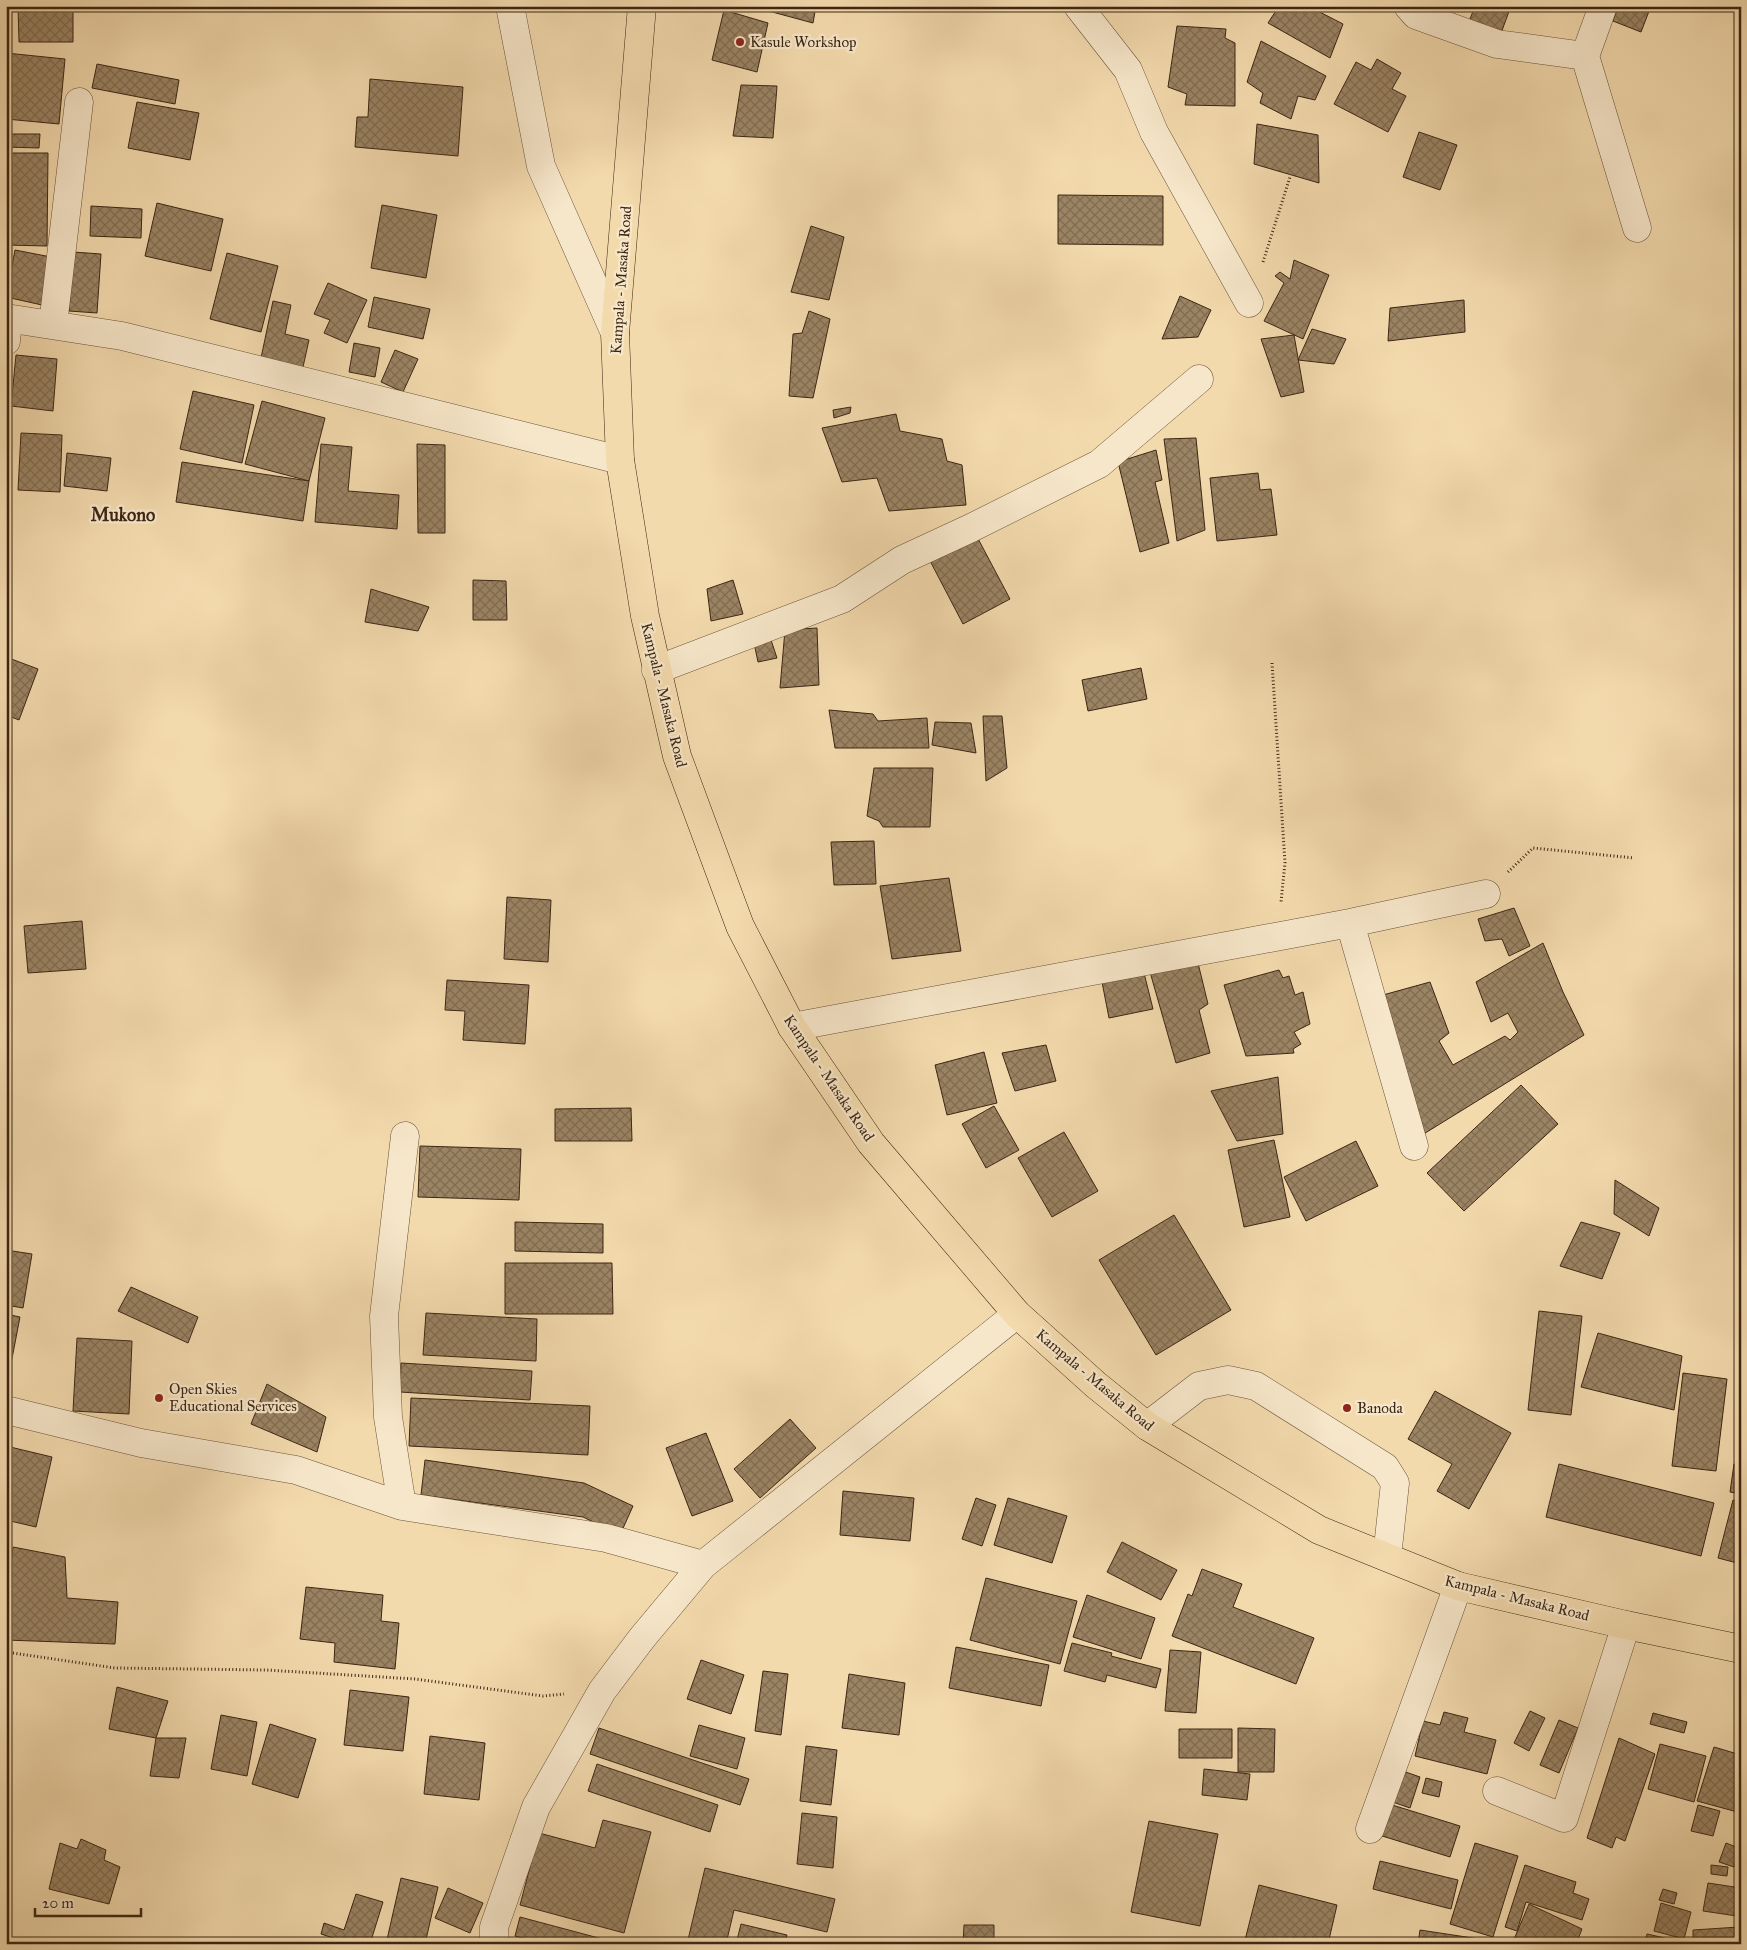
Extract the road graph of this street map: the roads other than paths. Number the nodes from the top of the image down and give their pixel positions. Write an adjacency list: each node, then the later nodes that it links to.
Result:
1 (510, 6): 12 (street)
2 (642, 6): 12 (main road, Kampala - Masaka Road)
3 (1078, 6): 9 (street)
4 (1408, 6): 6 (street)
5 (1603, 6): 6 (street)
6 (1585, 56): 8 (street)
7 (79, 102): 10 (street)
8 (1637, 228)
9 (1249, 303)
10 (53, 325): 11 (street); 14 (street)
11 (7, 326)
12 (615, 333): 14 (main road, Kampala - Masaka Road)
13 (1199, 379): 15 (street)
14 (620, 460): 15 (main road, Kampala - Masaka Road)
15 (656, 670): 18 (main road, Kampala - Masaka Road)
16 (1486, 894): 17 (street)
17 (1350, 923): 18 (street); 20 (street)
18 (792, 1027): 21 (main road, Kampala - Masaka Road)
19 (405, 1136): 24 (street)
20 (1414, 1146)
21 (1017, 1314): 23 (main road, Kampala - Masaka Road); 26 (street)
22 (6, 1410): 24 (street)
23 (1147, 1426): 25 (main road, Kampala - Masaka Road); 25 (street)
24 (402, 1506): 26 (street)
25 (1387, 1557): 27 (main road, Kampala - Masaka Road)
26 (703, 1565): 32 (street)
27 (1458, 1586): 28 (main road, Kampala - Masaka Road); 31 (street)
28 (1626, 1626): 29 (main road, Kampala - Masaka Road); 30 (street)
29 (1741, 1649)
30 (1497, 1791)
31 (1370, 1829)
32 (494, 1944)

